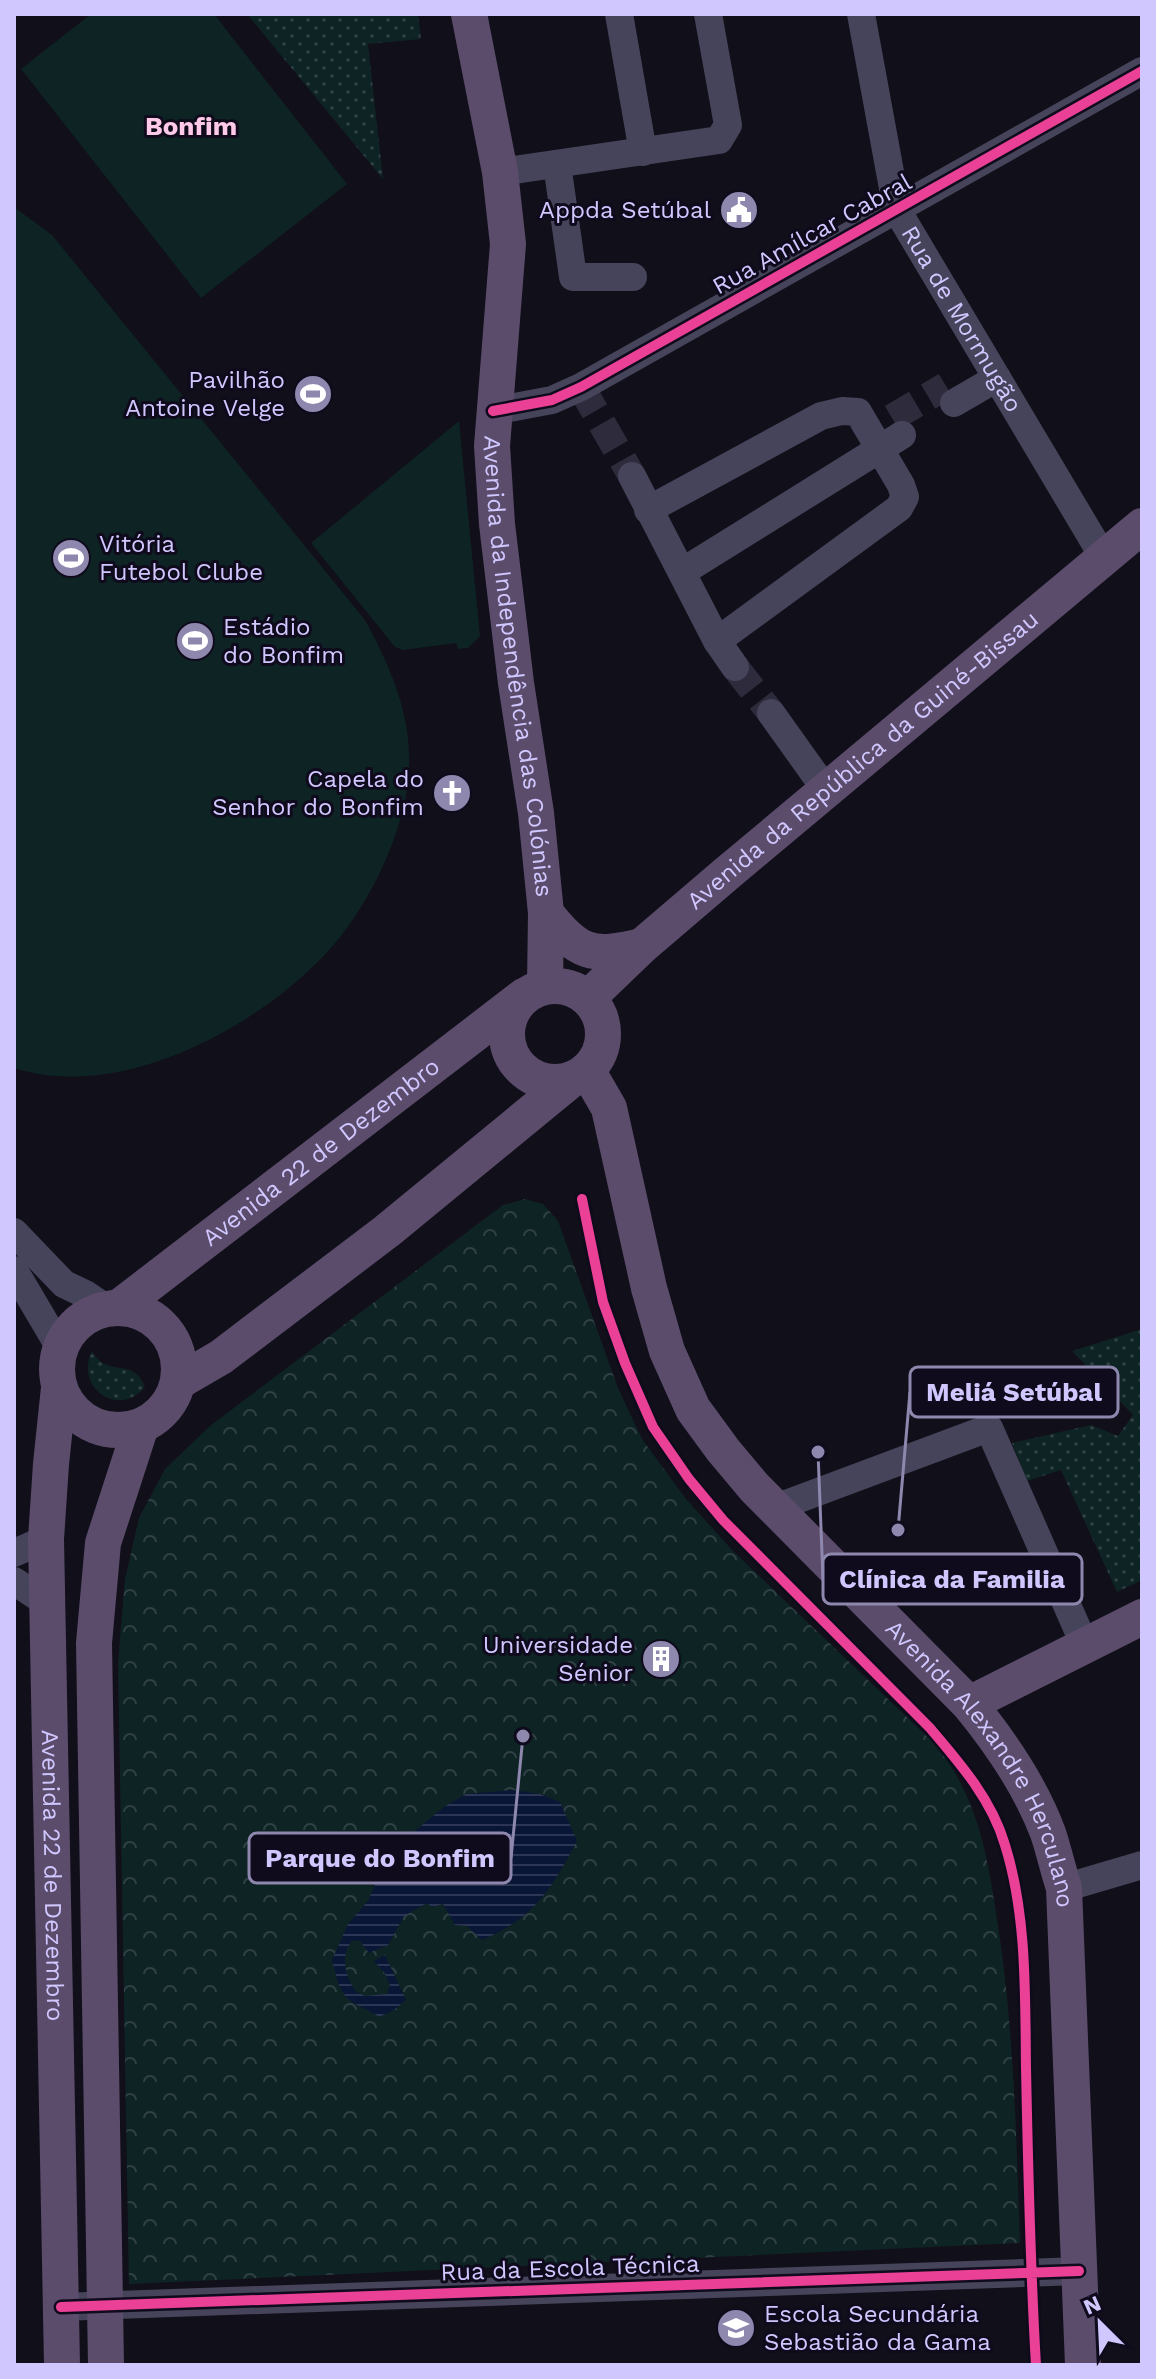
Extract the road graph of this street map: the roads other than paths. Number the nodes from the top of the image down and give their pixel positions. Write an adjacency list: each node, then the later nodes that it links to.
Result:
1 (469, 14): 8 (main road, Avenida da Independência das Colónias)
2 (619, 14): 6 (street)
3 (708, 14): 6 (street)
4 (861, 14): 9 (street, Rua de Mormugão)
5 (1142, 71): 9 (street, Rua Amílcar Cabral)
6 (643, 152): 7 (street)
7 (557, 164): 8 (street); 10 (street)
8 (500, 172): 13 (main road, Avenida da Independência das Colónias)
9 (897, 210): 11 (street, Rua de Mormugão); 13 (street, Rua Amílcar Cabral)
10 (633, 277)
11 (992, 369): 12 (street); 18 (street, Rua de Mormugão)
12 (950, 394)
13 (493, 411): 24 (main road, Avenida da Independência das Colónias)
14 (885, 433): 16 (street); 19 (street); 20 (street)
15 (632, 476): 16 (street)
16 (648, 510): 19 (street)
17 (1142, 526): 18 (main road, Avenida da República da Guiné-Bissau)
18 (1104, 558): 23 (main road, Avenida da República da Guiné-Bissau)
19 (682, 572): 20 (street)
20 (717, 641): 21 (street)
21 (735, 667)
22 (771, 713): 23 (street)
23 (826, 790): 25 (main road, Avenida da República da Guiné-Bissau)
24 (546, 913): 25 (main road); 26 (main road, Avenida da Independência das Colónias); 28 (main road)
25 (642, 946): 27 (main road, Avenida da República da Guiné-Bissau)
26 (534, 991): 27 (main road); 28 (main road, Avenida 22 de Dezembro); 29 (main road)
27 (589, 997): 29 (main road)
28 (470, 1036): 34 (main road, Avenida 22 de Dezembro)
29 (580, 1075): 30 (main road); 31 (main road, Avenida Alexandre Herculano)
30 (531, 1115): 31 (main road); 36 (main road)
31 (619, 1150): 39 (main road, Avenida Alexandre Herculano)
32 (14, 1232): 34 (street)
33 (14, 1270): 35 (street)
34 (112, 1308): 35 (main road); 36 (main road)
35 (60, 1348): 37 (main road)
36 (178, 1382): 38 (main road)
37 (59, 1388): 38 (main road); 40 (main road, Avenida 22 de Dezembro)
38 (141, 1426): 49 (main road, Avenida 22 de Dezembro)
39 (775, 1508): 44 (street); 45 (main road, Avenida Alexandre Herculano)
40 (30, 1546): 42 (main road, Avenida 22 de Dezembro)
41 (14, 1581): 42 (street)
42 (47, 1603): 50 (main road, Avenida 22 de Dezembro)
43 (1142, 1617): 44 (main road)
44 (1085, 1646): 45 (main road)
45 (969, 1704): 47 (main road, Avenida Alexandre Herculano)
46 (1142, 1865): 47 (street)
47 (1064, 1888): 48 (main road, Avenida Alexandre Herculano)
48 (1079, 2271): 49 (street, Rua da Escola Técnica); 53 (main road, Avenida Alexandre Herculano)
49 (106, 2306): 50 (street, Rua da Escola Técnica); 52 (main road, Avenida 22 de Dezembro)
50 (61, 2307): 51 (main road, Avenida 22 de Dezembro)
51 (62, 2365)
52 (106, 2365)
53 (1083, 2365)

